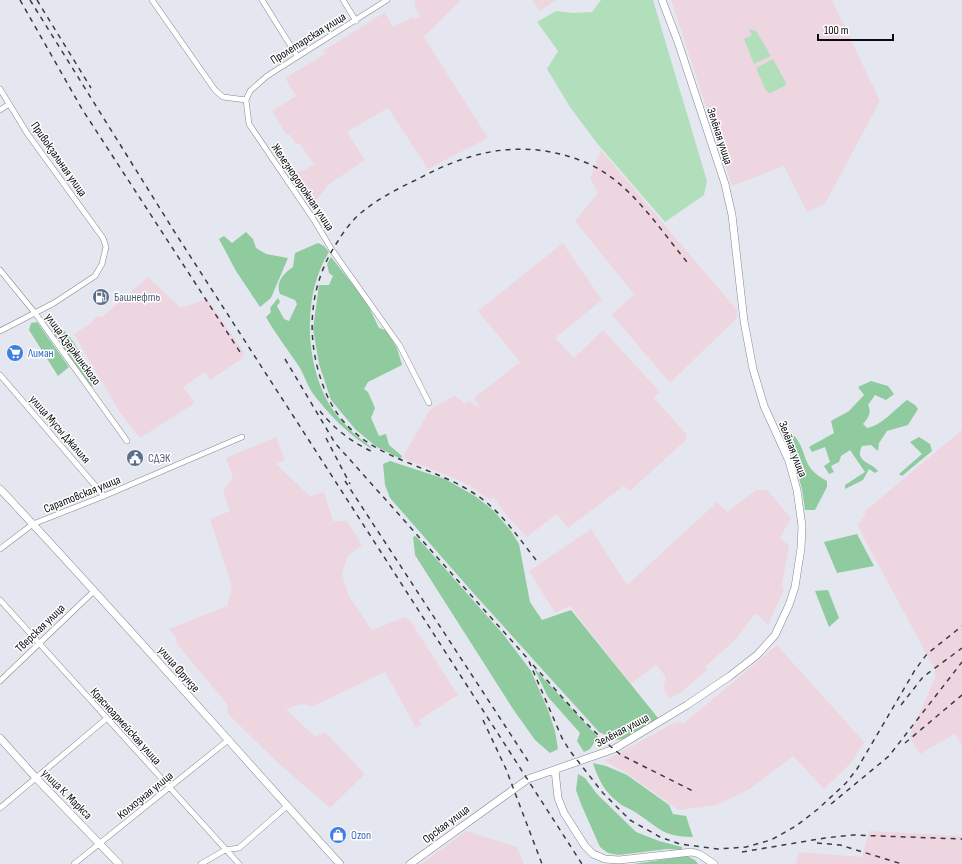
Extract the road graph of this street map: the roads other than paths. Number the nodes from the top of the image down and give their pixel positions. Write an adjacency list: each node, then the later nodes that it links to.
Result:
1 (152, 0): 9 (street)
2 (262, 0): 7 (street)
3 (343, 0): 6 (street)
4 (387, 0): 6 (street, Пролетарская улица)
5 (662, 0): 30 (street, Зелёная улица)
6 (356, 21): 7 (street, Пролетарская улица)
7 (297, 56): 9 (street, Пролетарская улица)
8 (0, 89): 10 (street, Привокзальная улица)
9 (246, 100): 16 (street, Железнодорожная улица)
10 (9, 104): 11 (street); 13 (street, Привокзальная улица)
11 (0, 110)
12 (0, 270): 13 (street, улица Дзержинского)
13 (35, 314): 14 (street); 18 (street, улица Дзержинского)
14 (0, 330)
15 (0, 375): 20 (street, улица Мусы Джалиля)
16 (429, 403)
17 (242, 437): 20 (street, Саратовская улица)
18 (127, 441)
19 (0, 489): 21 (street, улица Фрунзе)
20 (104, 496): 21 (street, Саратовская улица)
21 (33, 524): 22 (street, Саратовская улица); 23 (street, улица Фрунзе)
22 (0, 549)
23 (94, 591): 25 (street, Тверская улица); 29 (street, улица Фрунзе)
24 (0, 600): 25 (street, Красноармейская улица)
25 (38, 642): 26 (street, Тверская улица); 27 (street, Красноармейская улица)
26 (0, 681)
27 (106, 719): 31 (street); 32 (street, Красноармейская улица)
28 (0, 738): 31 (street, улица К. Маркса)
29 (227, 741): 32 (street, Колхозная улица); 34 (street, улица Фрунзе)
30 (555, 770): 33 (street, Зелёная улица); 44 (street)
31 (36, 778): 35 (street); 36 (street, улица К. Маркса)
32 (169, 788): 36 (street, Колхозная улица); 37 (street, Красноармейская улица)
33 (495, 801): 43 (street, Орская улица)
34 (287, 806): 37 (street); 42 (street, улица Фрунзе)
35 (0, 808)
36 (101, 844): 38 (street, Колхозная улица); 39 (street, улица К. Маркса)
37 (224, 850): 40 (street); 41 (street, Красноармейская улица)
38 (74, 864)
39 (119, 864)
40 (201, 864)
41 (239, 864)
42 (340, 864)
43 (410, 864)
44 (714, 864)

